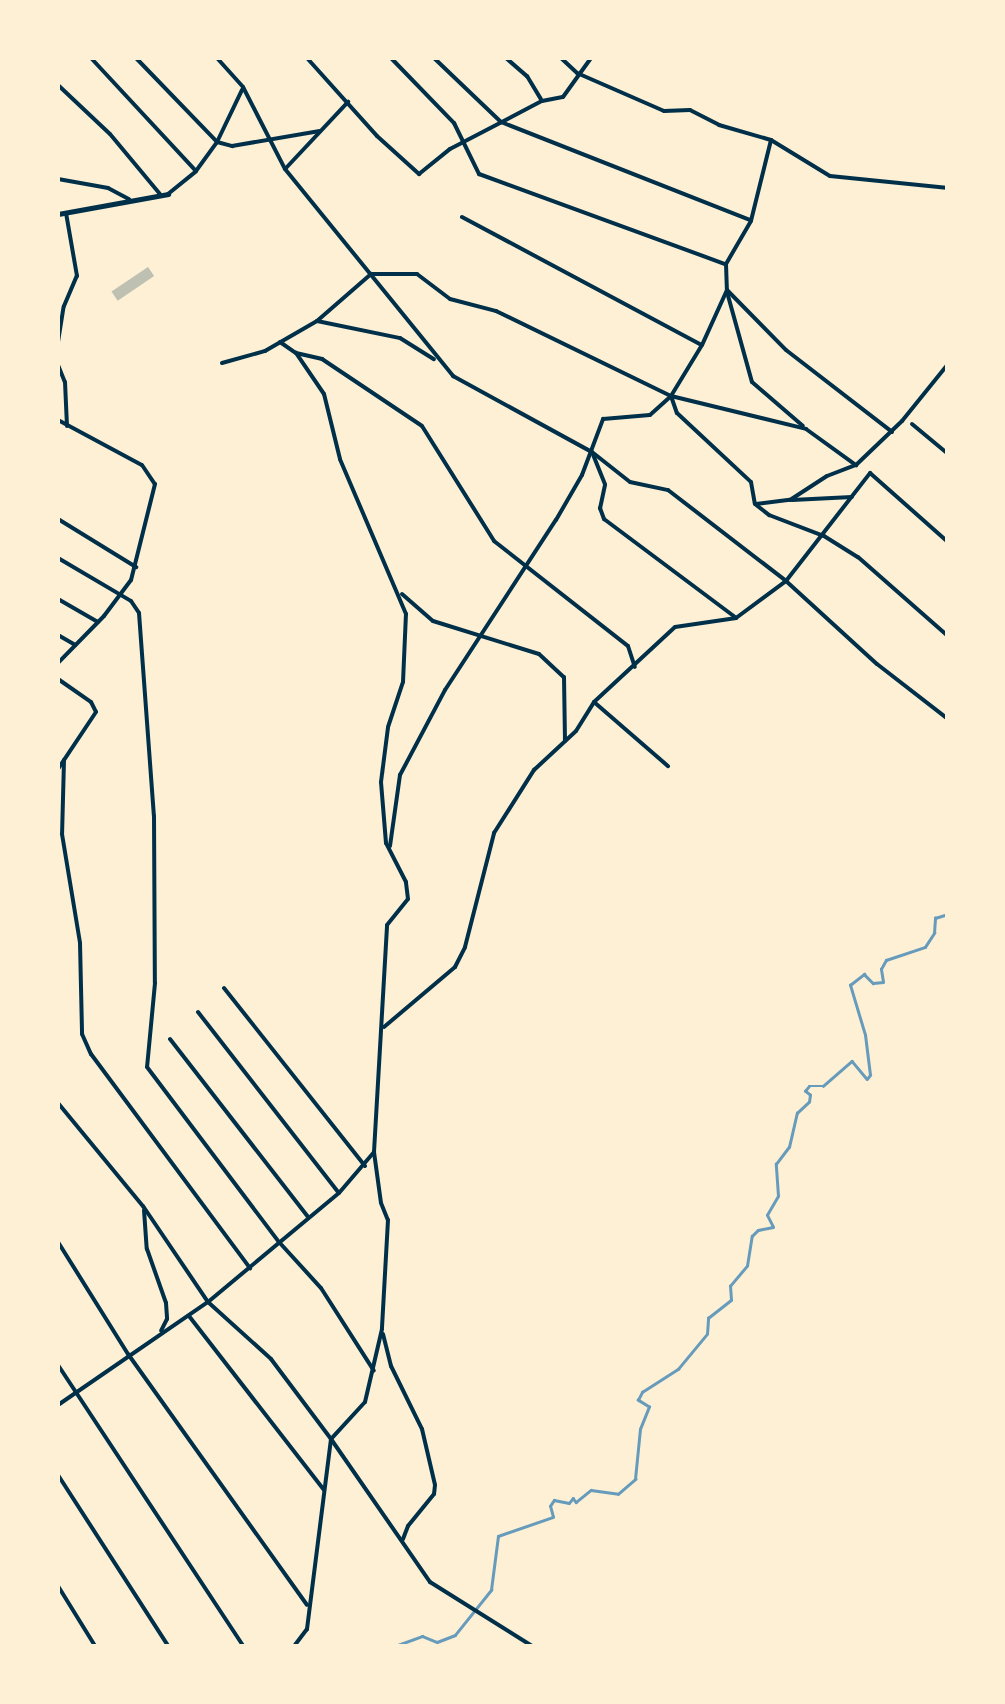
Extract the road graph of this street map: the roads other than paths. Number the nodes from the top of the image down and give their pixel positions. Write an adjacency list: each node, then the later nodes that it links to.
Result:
1 (91, 58): 24 (street)
2 (136, 58): 21 (street)
3 (217, 58): 14 (street)
4 (306, 58): 16 (street)
5 (390, 58): 22 (street)
6 (434, 58): 17 (street)
7 (506, 58): 15 (street)
8 (561, 58): 12 (street)
9 (592, 58): 12 (street)
10 (667, 58): 11 (street)
11 (692, 58)
12 (577, 73): 15 (street); 20 (street)
13 (58, 85): 27 (street)
14 (244, 87): 19 (street); 21 (street)
15 (542, 101): 17 (street)
16 (348, 102): 18 (street); 22 (street)
17 (501, 122): 22 (street); 32 (street)
18 (320, 132): 19 (street); 23 (street)
19 (274, 140): 21 (street); 23 (street)
20 (771, 140): 26 (street); 32 (street)
21 (217, 142): 24 (street)
22 (466, 145): 33 (street)
23 (285, 169): 34 (street)
24 (196, 171): 27 (street)
25 (58, 179): 28 (street)
26 (948, 188)
27 (165, 195): 28 (street)
28 (133, 202): 29 (street)
29 (66, 213): 30 (street); 37 (street)
30 (58, 214)
31 (462, 216): 39 (street)
32 (750, 221): 33 (street)
33 (726, 264): 35 (street)
34 (371, 274): 36 (street); 41 (street); 45 (street)
35 (727, 290): 39 (street); 49 (street); 50 (street)
36 (316, 321): 38 (street); 41 (street)
37 (58, 342)
38 (280, 342): 40 (street); 42 (street)
39 (702, 345): 45 (street)
40 (296, 353): 61 (street); 64 (street)
41 (438, 361): 51 (street)
42 (222, 363)
43 (948, 364): 50 (street)
44 (58, 366): 48 (street)
45 (671, 396): 49 (street); 51 (street); 56 (street)
46 (58, 420): 48 (street)
47 (912, 424): 52 (street)
48 (67, 426): 62 (street)
49 (806, 429): 53 (street)
50 (892, 432): 53 (street)
51 (592, 452): 61 (street); 63 (street); 67 (street)
52 (948, 454)
53 (856, 464): 55 (street)
54 (852, 497): 55 (street); 58 (street); 59 (street)
55 (790, 500): 56 (street)
56 (756, 504): 58 (street)
57 (58, 519): 62 (street)
58 (824, 536): 63 (street); 71 (street)
59 (948, 542)
60 (58, 558): 65 (street)
61 (529, 564): 69 (street); 74 (street)
62 (136, 567): 65 (street)
63 (786, 580): 67 (street); 77 (street)
64 (399, 591): 69 (street); 82 (street)
65 (122, 595): 68 (street); 94 (street)
66 (58, 599): 68 (street)
67 (736, 618): 74 (street)
68 (98, 622): 72 (street)
69 (481, 633): 78 (street); 82 (street)
70 (58, 636): 72 (street)
71 (948, 636)
72 (75, 646): 73 (street)
73 (58, 663)
74 (635, 667): 76 (street)
75 (58, 679): 79 (street)
76 (594, 702): 78 (street); 80 (street)
77 (948, 719)
78 (564, 743): 85 (street)
79 (64, 760): 81 (street); 95 (street)
80 (668, 766)
81 (58, 769)
82 (391, 858): 85 (street)
83 (224, 988): 89 (street)
84 (198, 1012): 90 (street)
85 (384, 1027): 88 (street)
86 (170, 1039): 92 (street)
87 (58, 1103): 91 (street)
88 (374, 1152): 89 (street); 98 (street)
89 (365, 1166): 90 (street)
90 (338, 1193): 92 (street)
91 (144, 1206): 96 (street); 99 (street)
92 (308, 1217): 94 (street)
93 (58, 1242): 100 (street)
94 (280, 1242): 95 (street); 102 (street)
95 (250, 1268): 96 (street)
96 (208, 1302): 97 (street); 105 (street)
97 (189, 1316): 99 (street); 107 (street)
98 (382, 1329): 102 (street); 108 (street)
99 (159, 1335): 100 (street)
100 (128, 1354): 103 (street); 110 (street)
101 (58, 1365): 103 (street)
102 (374, 1371): 105 (street)
103 (76, 1392): 104 (street); 113 (street)
104 (58, 1405)
105 (331, 1438): 107 (street); 108 (street)
106 (58, 1474): 112 (street)
107 (326, 1492): 110 (street)
108 (403, 1540): 115 (street)
109 (58, 1586): 111 (street)
110 (308, 1607): 114 (street)
111 (95, 1646)
112 (168, 1646)
113 (243, 1646)
114 (294, 1646)
115 (532, 1646)

